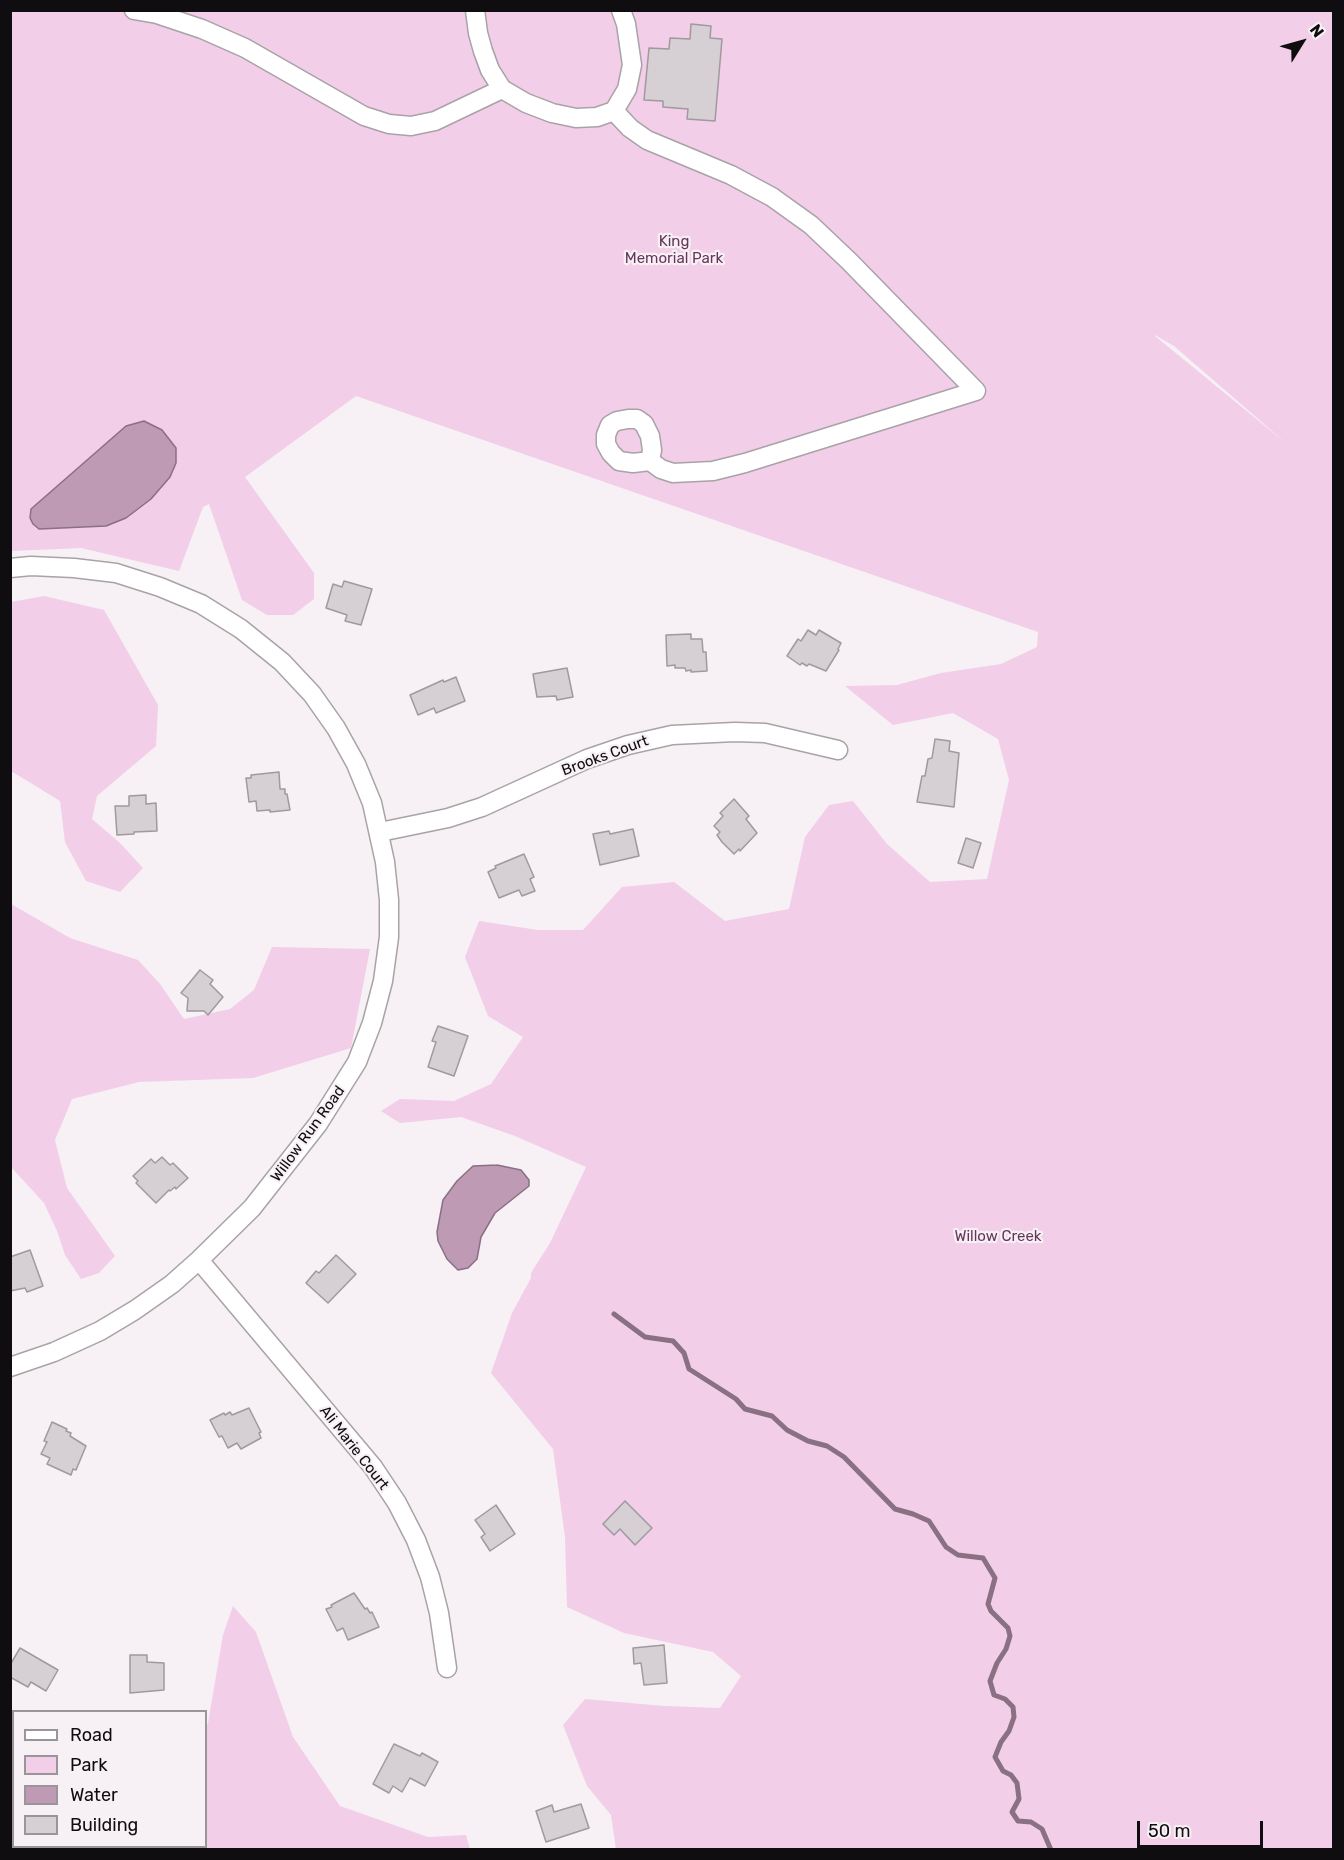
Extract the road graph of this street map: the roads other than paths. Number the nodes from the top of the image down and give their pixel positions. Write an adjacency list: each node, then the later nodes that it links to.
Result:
1 (134, 10): 4 (street)
2 (475, 10): 4 (street)
3 (621, 10): 5 (street)
4 (502, 89): 5 (street)
5 (614, 111): 6 (street)
6 (650, 461)
7 (10, 568): 9 (street, Willow Run Road)
8 (838, 750): 9 (street, Brooks Court)
9 (380, 832): 10 (street, Willow Run Road)
10 (200, 1260): 11 (street, Willow Run Road); 12 (street, Ali Marie Court)
11 (10, 1367)
12 (447, 1668)

